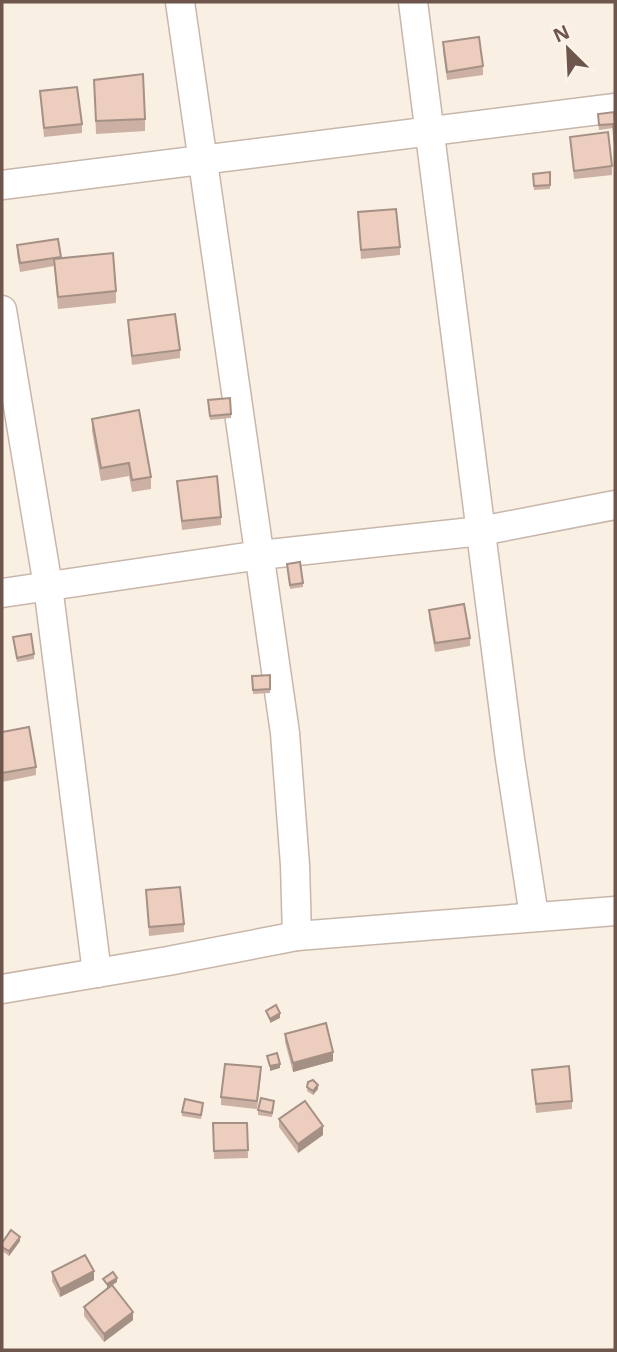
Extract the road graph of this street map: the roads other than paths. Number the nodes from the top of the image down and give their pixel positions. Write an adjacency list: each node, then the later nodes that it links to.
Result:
1 (180, 2): 5 (street)
2 (413, 2): 4 (street)
3 (615, 108): 4 (street)
4 (428, 131): 5 (street); 9 (street)
5 (201, 161): 6 (street); 10 (street)
6 (2, 185)
7 (2, 310): 11 (street)
8 (615, 505): 9 (street)
9 (481, 531): 10 (street); 14 (street)
10 (260, 555): 11 (street); 15 (street)
11 (48, 586): 12 (street); 16 (street)
12 (2, 593)
13 (615, 911): 14 (street)
14 (534, 916): 15 (street)
15 (297, 936): 16 (street)
16 (97, 973): 17 (street)
17 (2, 989)

